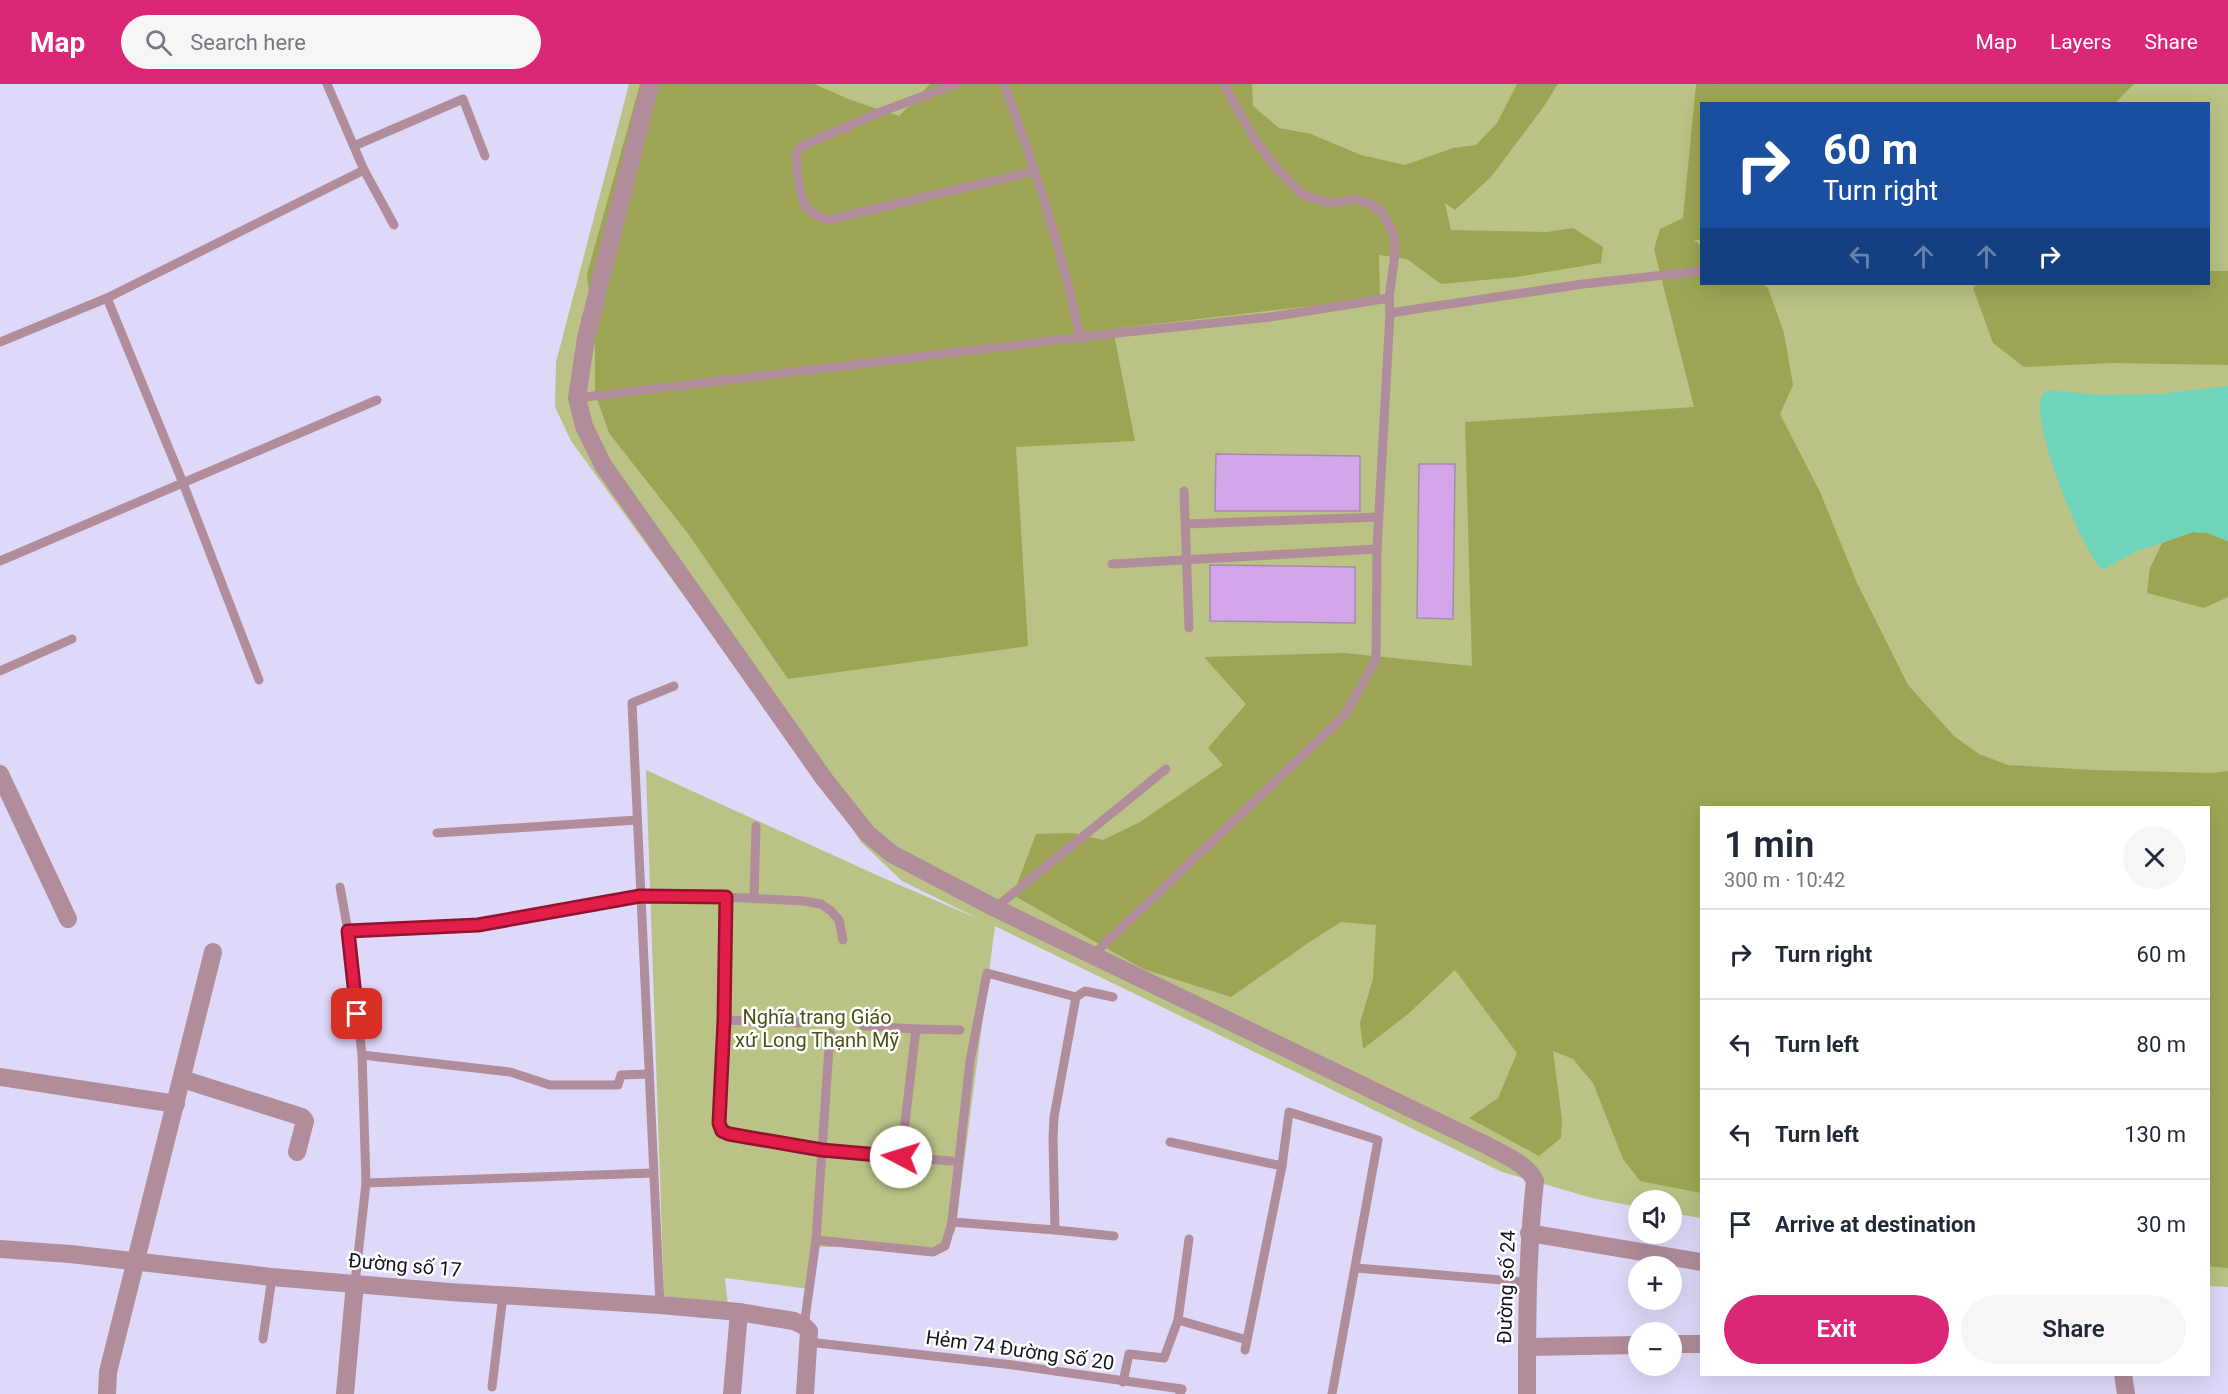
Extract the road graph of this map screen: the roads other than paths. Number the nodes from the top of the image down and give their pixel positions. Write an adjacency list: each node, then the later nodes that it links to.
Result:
1 (327, 84): 6 (lane)
2 (651, 84): 17 (street)
3 (956, 84): 9 (lane)
4 (1004, 84): 9 (lane)
5 (1224, 84): 13 (lane)
6 (354, 146): 7 (lane); 8 (lane)
7 (485, 156)
8 (364, 170): 10 (lane); 12 (lane)
9 (1035, 171): 15 (lane)
10 (394, 225)
11 (1700, 270): 14 (lane)
12 (107, 298): 16 (lane); 19 (lane)
13 (1389, 298): 14 (lane); 15 (lane)
14 (1390, 314): 21 (lane)
15 (1080, 338): 17 (lane)
16 (0, 342)
17 (577, 398): 41 (street)
18 (377, 400): 19 (lane)
19 (183, 483): 25 (lane); 30 (lane)
20 (1184, 491): 22 (lane)
21 (1378, 517): 22 (lane); 23 (lane)
22 (1186, 525): 24 (lane)
23 (1377, 549): 24 (lane); 46 (lane)
24 (1188, 560): 26 (lane); 27 (lane)
25 (0, 561)
26 (1112, 564)
27 (1190, 628)
28 (72, 639): 29 (lane)
29 (0, 671)
30 (259, 680)
31 (674, 686): 34 (lane)
32 (1166, 770): 41 (lane)
33 (0, 774): 42 (street)
34 (637, 820): 36 (lane); 38 (lane)
35 (756, 826): 40 (lane)
36 (437, 833)
37 (340, 886): 43 (lane)
38 (640, 896): 39 (lane); 43 (lane); 56 (lane)
39 (726, 897): 40 (lane); 49 (lane)
40 (754, 898): 44 (lane)
41 (995, 908): 46 (street)
42 (68, 919)
43 (348, 931): 55 (lane)
44 (843, 940)
45 (213, 952): 58 (street)
46 (1093, 955): 70 (street, Đường số 24)
47 (1076, 997): 48 (lane); 68 (lane); 69 (lane)
48 (1113, 997)
49 (724, 1020): 50 (lane); 61 (lane)
50 (799, 1023)
51 (863, 1026): 52 (lane)
52 (916, 1029): 53 (lane); 63 (lane)
53 (960, 1030)
54 (830, 1033): 61 (lane)
55 (362, 1055): 56 (lane); 67 (lane)
56 (649, 1074): 66 (lane)
57 (0, 1077): 59 (street)
58 (182, 1079): 59 (street); 62 (street)
59 (176, 1104): 76 (street)
60 (1170, 1142): 65 (lane)
61 (822, 1150): 63 (lane); 73 (lane)
62 (297, 1152)
63 (901, 1157): 64 (lane)
64 (951, 1161)
65 (1282, 1166): 77 (lane); 84 (lane)
66 (653, 1173): 67 (lane); 82 (lane)
67 (366, 1183): 80 (lane)
68 (952, 1222): 69 (lane); 73 (lane)
69 (1055, 1230): 71 (lane)
70 (1529, 1233): 75 (street); 79 (street, Đường số 24)
71 (1114, 1236)
72 (1189, 1239): 84 (lane)
73 (816, 1240): 85 (lane)
74 (0, 1249): 76 (street, Đường số 17)
75 (1700, 1262)
76 (137, 1263): 78 (street, Đường số 17); 94 (street)
77 (1356, 1268): 79 (lane); 99 (lane)
78 (272, 1277): 80 (street, Đường số 17); 86 (lane)
79 (1527, 1282): 90 (street, Đường số 24)
80 (355, 1283): 81 (street, Đường số 17); 95 (street)
81 (503, 1295): 82 (street, Đường số 17); 93 (lane)
82 (660, 1305): 83 (street, Đường số 17)
83 (739, 1312): 85 (street, Đường số 17); 96 (street)
84 (1178, 1320): 92 (lane, Hẻm 74 Đường Số 20)
85 (806, 1334): 92 (lane, Hẻm 74 Đường Số 20); 97 (street)
86 (262, 1339)
87 (1682, 1344): 88 (street)
88 (1700, 1344)
89 (1628, 1345): 90 (street)
90 (1527, 1347): 100 (street, Đường số 24)
91 (2123, 1376): 101 (street)
92 (1123, 1382): 98 (lane)
93 (492, 1387)
94 (106, 1394)
95 (345, 1394)
96 (732, 1394)
97 (805, 1394)
98 (1180, 1394)
99 (1332, 1394)
100 (1527, 1394)
101 (2126, 1394)

